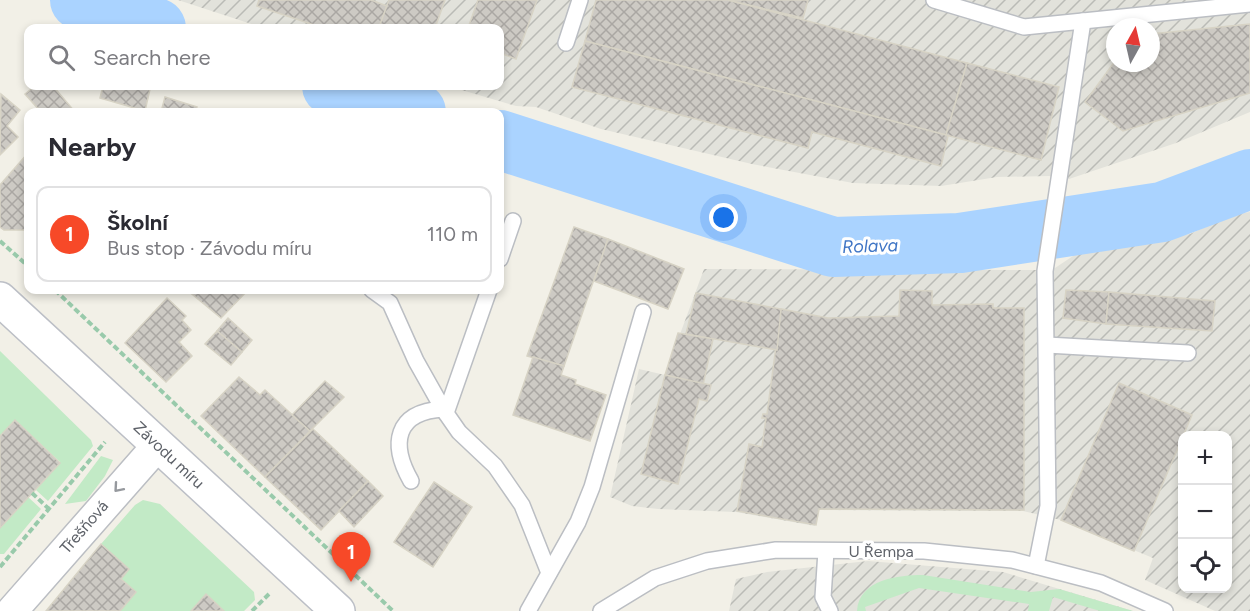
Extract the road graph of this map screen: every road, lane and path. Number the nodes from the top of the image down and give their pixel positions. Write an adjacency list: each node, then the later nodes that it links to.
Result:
1 (580, 0): 5 (lane)
2 (934, 0): 4 (lane)
3 (1250, 4): 4 (lane)
4 (1083, 21): 15 (lane)
5 (566, 43)
6 (513, 221): 8 (lane)
7 (0, 241): 9 (path)
8 (504, 247)
9 (24, 262)
10 (59, 294): 31 (path)
11 (378, 294): 17 (lane)
12 (488, 294): 17 (lane)
13 (0, 299): 19 (main road, Závodu míru)
14 (643, 312): 26 (lane)
15 (1047, 345): 16 (lane); 25 (lane)
16 (1188, 353)
17 (444, 411): 20 (lane); 26 (lane)
18 (105, 442): 22 (path)
19 (158, 445): 28 (street, Třešňová, one-way to 28); 30 (main road, Závodu míru)
20 (411, 481)
21 (32, 493): 22 (path)
22 (49, 509): 24 (path)
23 (826, 551): 25 (lane, U Řempa); 33 (lane, U Řempa); 34 (lane)
24 (1, 564)
25 (1036, 566): 35 (lane, U Řempa)
26 (549, 573): 32 (lane)
27 (269, 594): 29 (path)
28 (12, 611)
29 (252, 611)
30 (338, 611)
31 (393, 611)
32 (528, 611)
33 (601, 611)
34 (830, 611)
35 (1165, 611)

